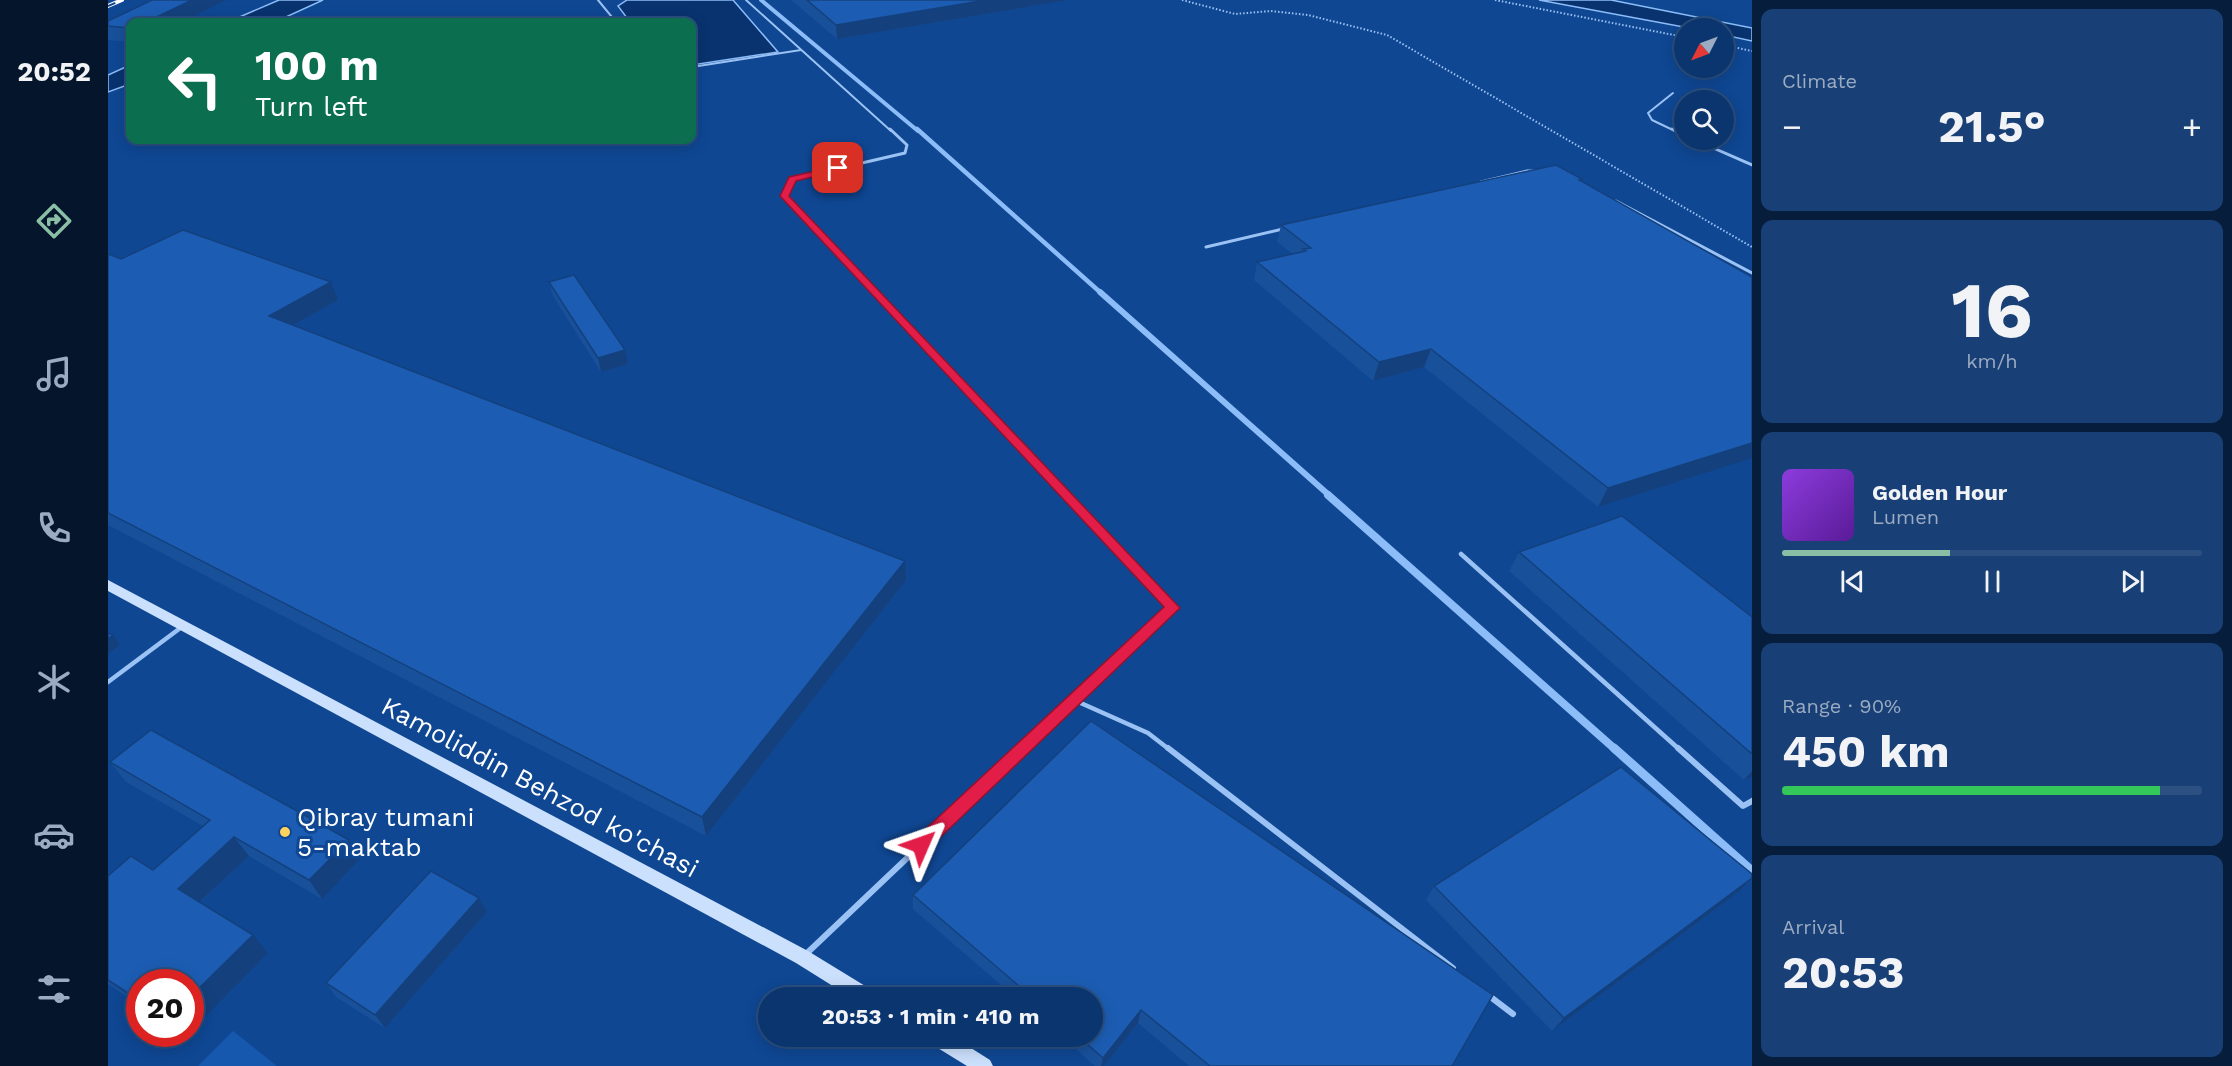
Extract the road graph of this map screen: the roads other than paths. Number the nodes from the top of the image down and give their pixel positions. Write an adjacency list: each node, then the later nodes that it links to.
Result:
1 (598, 0): 3 (lane)
2 (746, 0): 4 (lane)
3 (613, 18)
4 (802, 50): 5 (lane); 20 (lane)
5 (696, 66)
6 (1673, 93): 7 (lane)
7 (1674, 130)
8 (1718, 150): 9 (lane)
9 (1752, 165)
10 (1538, 171): 11 (lane)
11 (1470, 184)
12 (1610, 198): 15 (lane)
13 (1287, 228): 14 (lane)
14 (1206, 247)
15 (1752, 273)
16 (1461, 554): 21 (lane)
17 (108, 585): 18 (main road, Kamoliddin Behzod ko'chasi)
18 (184, 626): 19 (lane); 22 (main road, Kamoliddin Behzod ko'chasi)
19 (108, 682)
20 (1074, 700): 22 (lane); 23 (lane)
21 (1752, 801)
22 (802, 957): 24 (main road, Kamoliddin Behzod ko'chasi)
23 (1457, 971)
24 (851, 987)
25 (1485, 992): 26 (lane)
26 (1513, 1014)
27 (952, 1047): 28 (main road)
28 (984, 1066)

